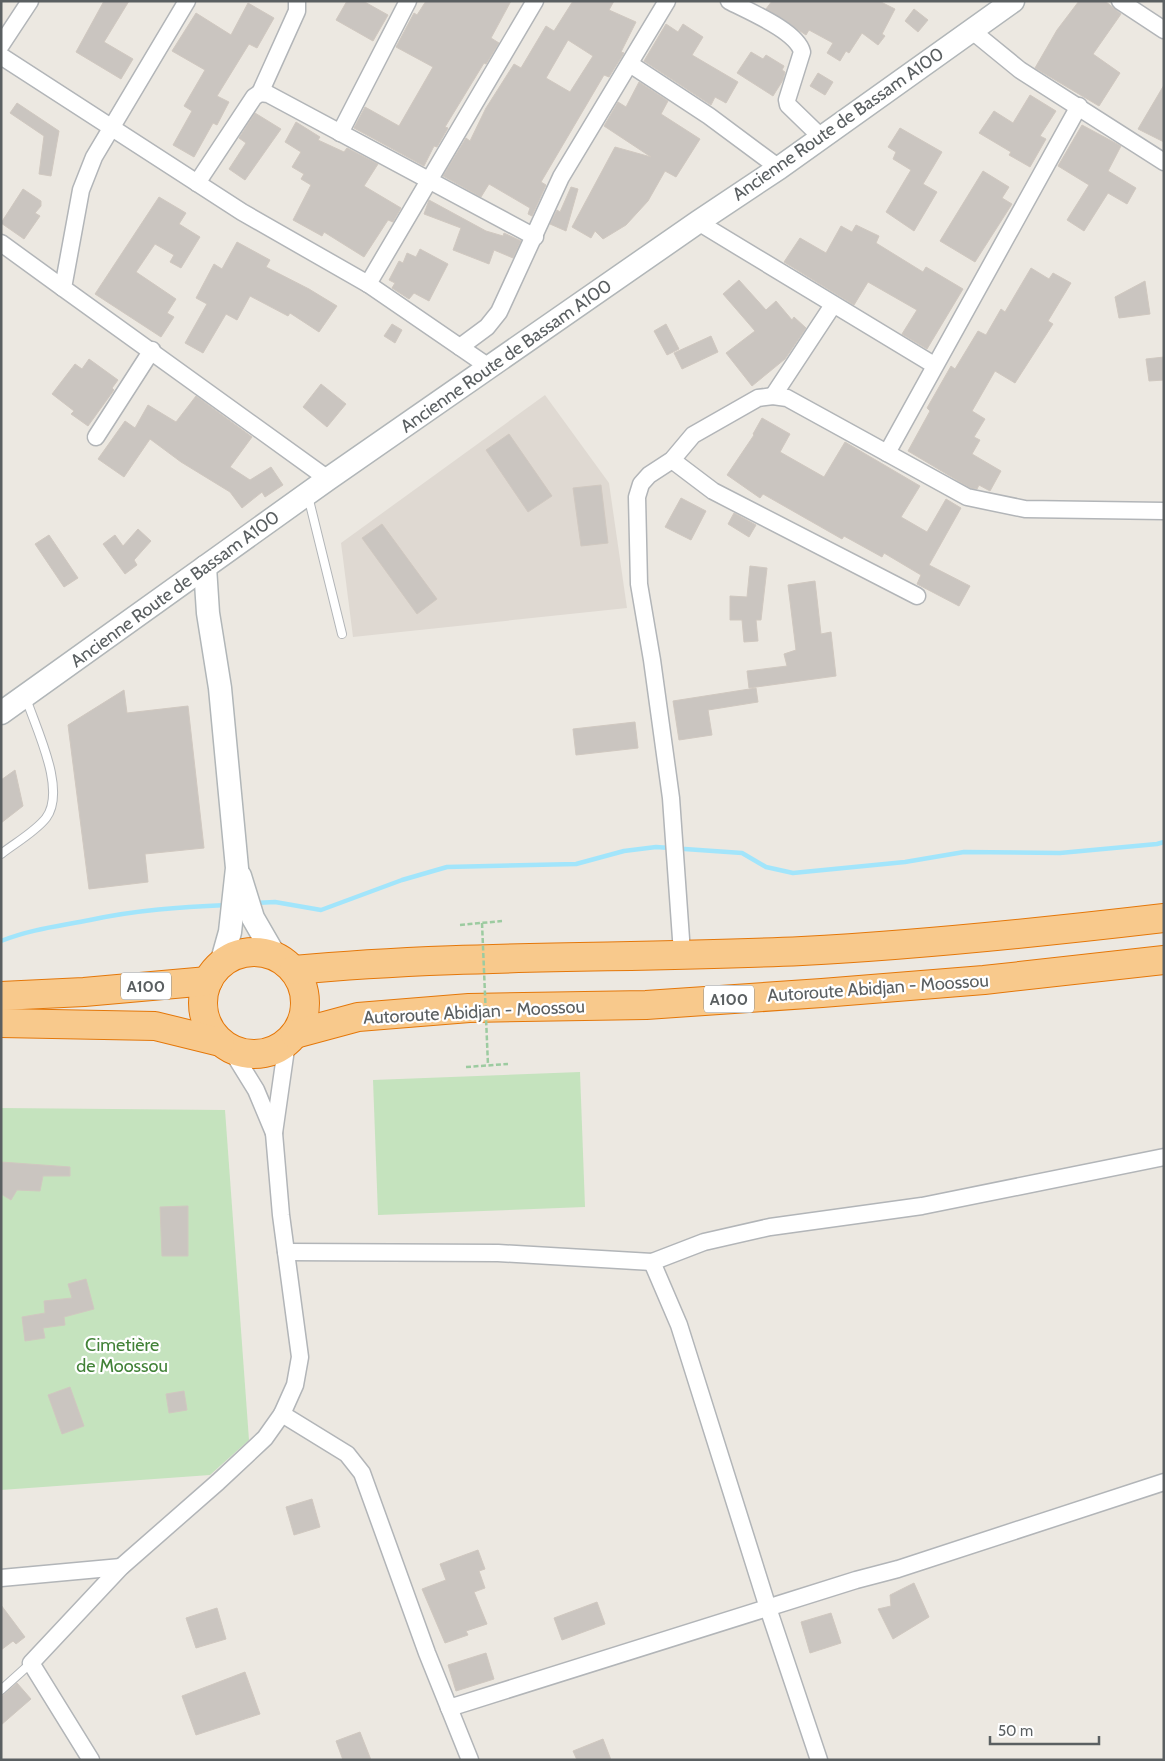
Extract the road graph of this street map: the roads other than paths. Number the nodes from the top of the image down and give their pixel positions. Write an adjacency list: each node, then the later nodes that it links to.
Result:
1 (30, 1): 13 (street)
2 (187, 1): 18 (street)
3 (297, 1): 16 (street)
4 (408, 1): 19 (street)
5 (536, 1): 23 (street)
6 (667, 1): 15 (street)
7 (729, 1): 10 (street)
8 (1013, 1): 11 (main road, Ancienne Route de Bassam A100)
9 (1120, 1): 12 (street)
10 (758, 8): 20 (street)
11 (970, 30): 17 (street); 20 (main road, Ancienne Route de Bassam A100)
12 (1164, 30)
13 (1, 45)
14 (1, 56): 18 (street)
15 (630, 64): 22 (street); 26 (street)
16 (260, 93): 19 (street); 24 (street)
17 (1079, 106): 21 (street); 33 (street)
18 (109, 128): 24 (street); 29 (street)
19 (340, 133): 23 (street)
20 (821, 137): 22 (main road, Ancienne Route de Bassam A100)
21 (1164, 162)
22 (779, 168): 25 (main road, Ancienne Route de Bassam A100)
23 (430, 182): 26 (street); 28 (street)
24 (197, 184): 28 (street)
25 (698, 222): 30 (street); 34 (main road, Ancienne Route de Bassam A100)
26 (535, 237): 31 (street)
27 (1, 244): 29 (street)
28 (368, 284): 31 (street)
29 (63, 288): 32 (street)
30 (833, 304): 33 (street); 35 (street)
31 (460, 347): 34 (street)
32 (152, 350): 36 (street); 39 (street)
33 (934, 365): 37 (street)
34 (489, 367): 39 (main road, Ancienne Route de Bassam A100)
35 (773, 396): 37 (street); 38 (street)
36 (96, 436)
37 (887, 453): 41 (street)
38 (672, 460): 43 (street); 50 (street)
39 (328, 479): 40 (main road, Ancienne Route de Bassam A100)
40 (307, 494): 42 (main road, Ancienne Route de Bassam A100); 44 (lane)
41 (1164, 511)
42 (205, 567): 45 (main road, Ancienne Route de Bassam A100); 48 (main road)
43 (917, 596)
44 (342, 634)
45 (26, 696): 46 (main road, Ancienne Route de Bassam A100); 47 (lane)
46 (1, 713)
47 (2, 854)
48 (237, 868): 52 (main road); 53 (main road)
49 (1164, 918): 50 (highway)
50 (682, 953): 52 (highway)
51 (1164, 960): 56 (highway, Autoroute Abidjan - Moossou / A100)
52 (284, 963): 53 (highway); 56 (highway)
53 (214, 973): 54 (highway, A100); 57 (highway)
54 (1, 996)
55 (1, 1023): 57 (highway, A100)
56 (291, 1038): 57 (highway); 58 (street)
57 (225, 1045): 58 (street)
58 (274, 1133): 60 (street)
59 (1164, 1157): 61 (street)
60 (286, 1252): 61 (street); 62 (street)
61 (652, 1262): 66 (street)
62 (282, 1414): 64 (street); 69 (street)
63 (1164, 1482): 66 (street)
64 (121, 1567): 65 (street); 67 (street)
65 (1, 1578)
66 (768, 1608): 69 (street); 72 (street)
67 (31, 1663): 68 (lane); 70 (street)
68 (1, 1690)
69 (450, 1708): 71 (street)
70 (92, 1760)
71 (470, 1760)
72 (819, 1760)

